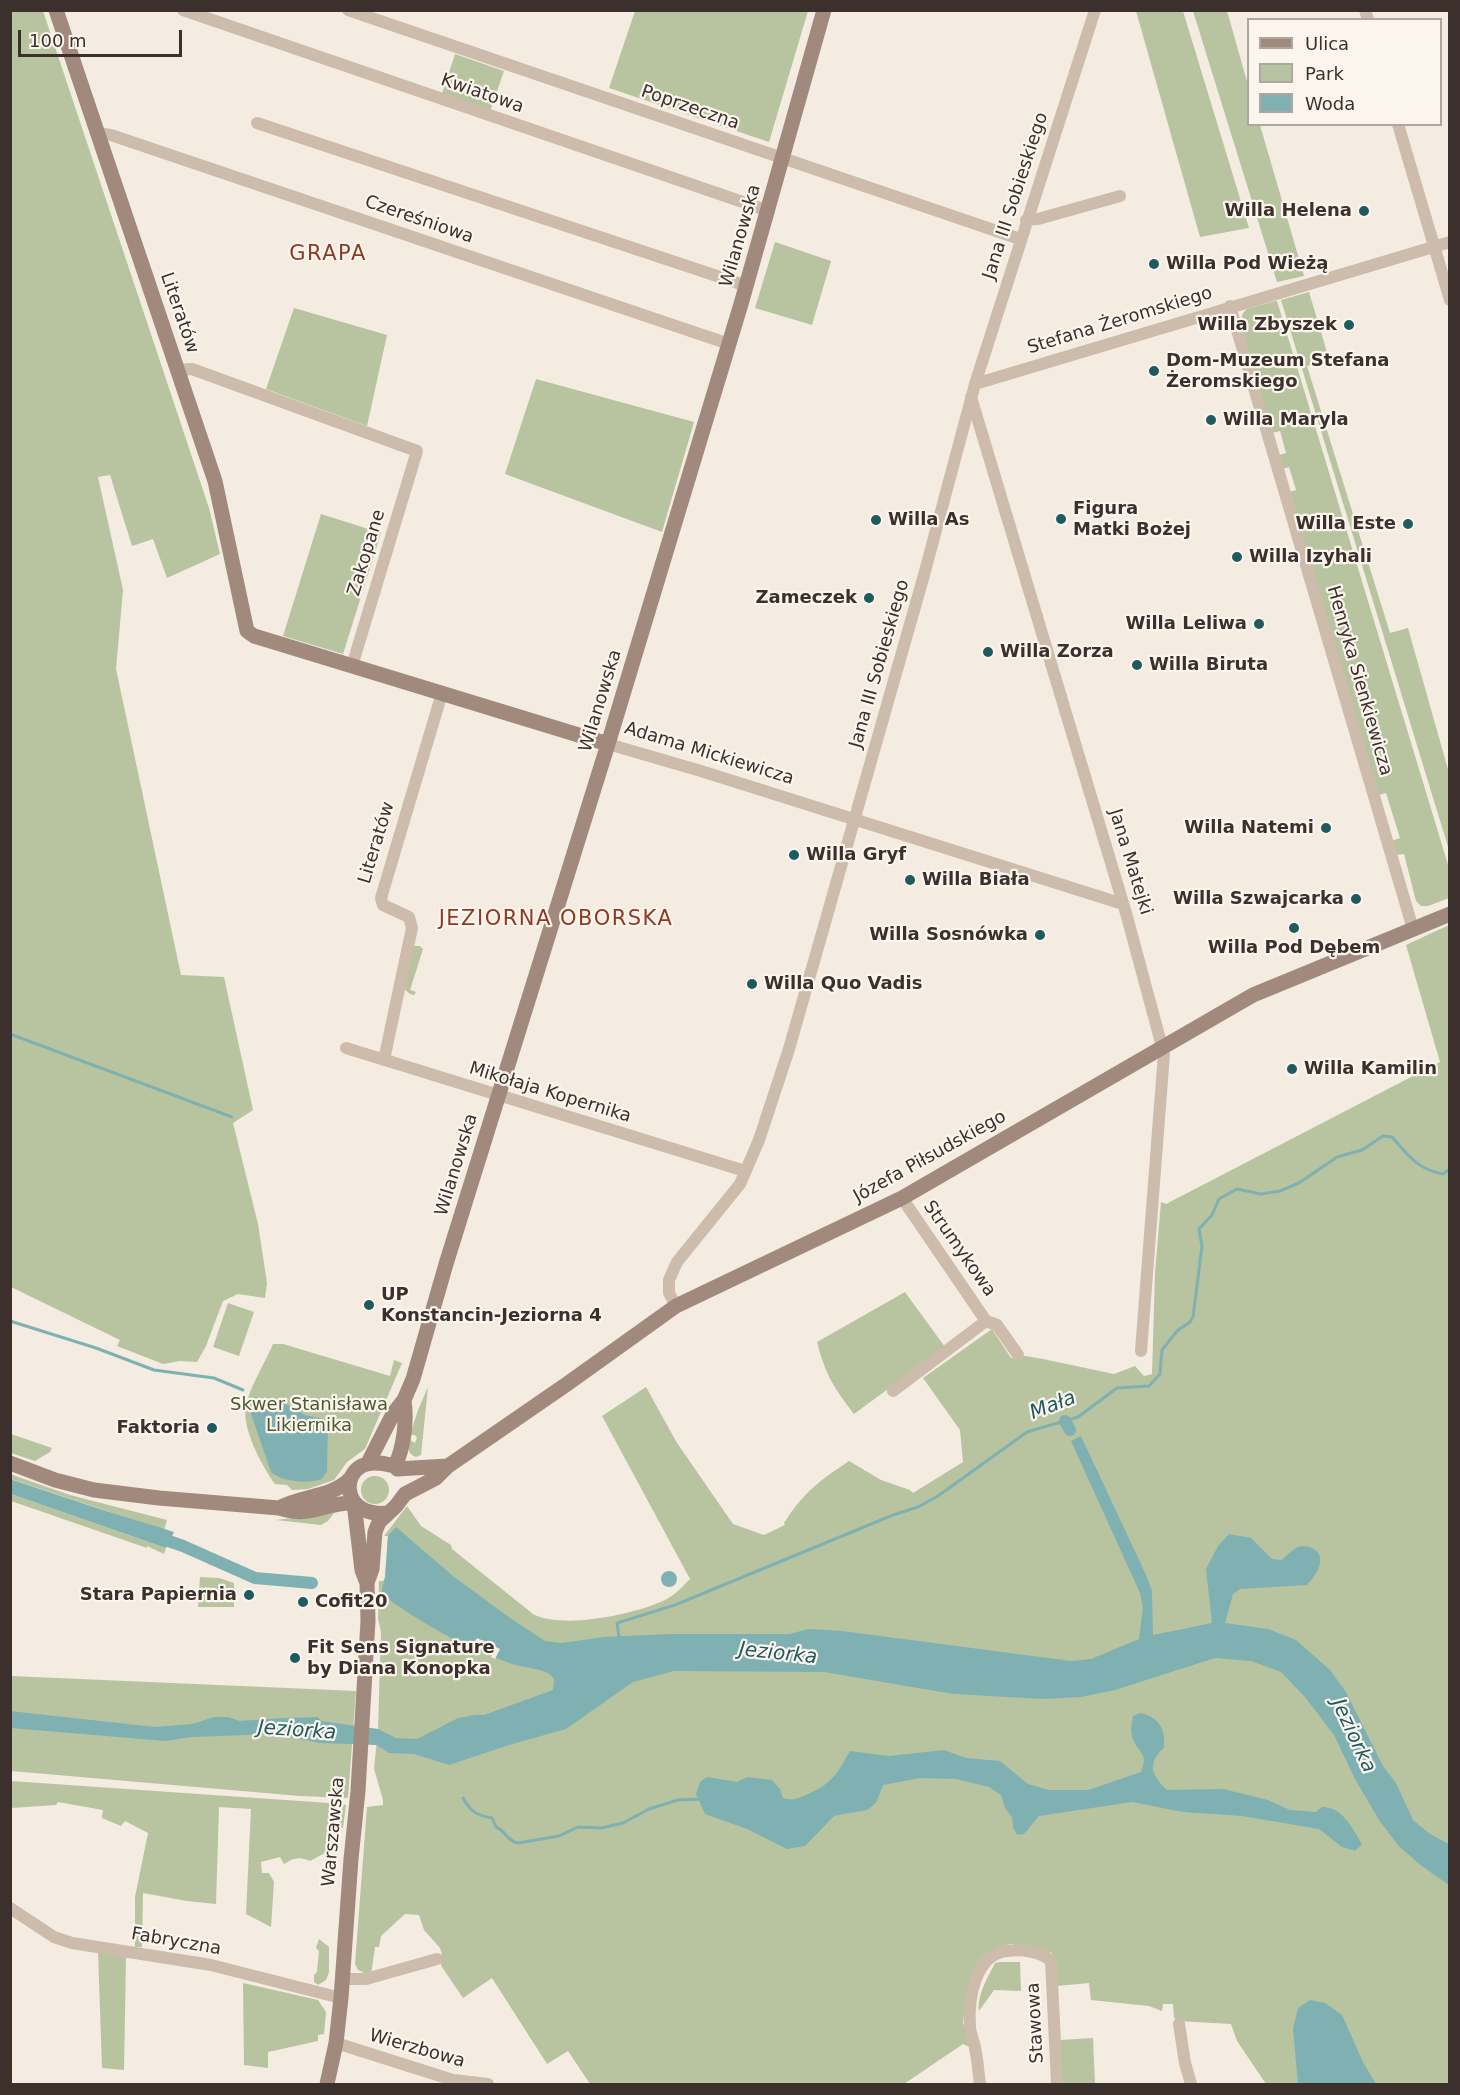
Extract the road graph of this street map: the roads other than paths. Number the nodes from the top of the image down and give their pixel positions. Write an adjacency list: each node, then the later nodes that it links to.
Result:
1 (56, 10): 8 (street, Literatów)
2 (183, 10): 11 (street, Kwiatowa)
3 (348, 10): 9 (street, Poprzeczna)
4 (824, 10): 9 (street, Wilanowska)
5 (1095, 10): 12 (street, Jana III Sobieskiego)
6 (257, 123): 16 (street)
7 (1399, 126): 15 (street)
8 (97, 134): 19 (street, Czereśniowa); 20 (street, Literatów)
9 (784, 159): 11 (street, Wilanowska); 13 (street, Poprzeczna)
10 (1119, 196): 12 (street)
11 (769, 211): 16 (street, Wilanowska)
12 (1026, 220): 13 (street, Jana III Sobieskiego)
13 (1020, 238): 21 (street, Jana III Sobieskiego)
14 (1449, 242): 15 (street, Stefana Żeromskiego)
15 (1434, 247): 17 (street); 18 (street, Stefana Żeromskiego)
16 (747, 286): 19 (street, Wilanowska)
17 (1449, 300)
18 (1230, 306): 21 (street, Stefana Żeromskiego); 30 (street, Henryka Sienkiewicza)
19 (729, 344): 26 (street, Wilanowska)
20 (178, 370): 23 (street, Literatów); 24 (street, Zakopane)
21 (975, 384): 22 (street, Jana III Sobieskiego)
22 (971, 396): 27 (street, Jana III Sobieskiego); 28 (street, Jana Matejki)
23 (249, 632): 24 (street, Adama Mickiewicza)
24 (352, 666): 25 (street, Adama Mickiewicza)
25 (442, 693): 26 (street, Adama Mickiewicza); 33 (street, Literatów)
26 (608, 744): 27 (street, Adama Mickiewicza); 34 (street, Wilanowska)
27 (854, 819): 28 (street, Adama Mickiewicza); 35 (street, Jana III Sobieskiego)
28 (1123, 904): 31 (street, Jana Matejki)
29 (1449, 914): 30 (street, Józefa Piłsudskiego)
30 (1413, 929): 31 (street, Józefa Piłsudskiego)
31 (1163, 1046): 36 (street, Józefa Piłsudskiego); 39 (street, Jana Matejki)
32 (346, 1048): 33 (street, Mikołaja Kopernika)
33 (384, 1060): 34 (street, Mikołaja Kopernika)
34 (499, 1096): 35 (street, Mikołaja Kopernika); 42 (street, Wilanowska)
35 (744, 1171): 37 (street, Jana III Sobieskiego)
36 (902, 1198): 37 (street, Józefa Piłsudskiego); 38 (street, Strumykowa)
37 (676, 1306): 45 (street, Józefa Piłsudskiego)
38 (986, 1321): 40 (street, Strumykowa); 41 (street, Strumykowa)
39 (1141, 1351)
40 (1018, 1355)
41 (892, 1391)
42 (404, 1400): 44 (street, Wilanowska); 46 (street, Wilanowska)
43 (10, 1463): 49 (street)
44 (368, 1463): 46 (street); 47 (street)
45 (448, 1466): 46 (street); 48 (street, Józefa Piłsudskiego)
46 (396, 1468): 48 (street)
47 (351, 1478): 49 (street); 50 (street)
48 (399, 1501): 51 (street)
49 (279, 1508): 50 (street)
50 (354, 1510): 51 (street); 52 (street, Warszawska)
51 (387, 1513): 52 (street, Warszawska)
52 (367, 1583): 55 (street, Warszawska)
53 (10, 1908): 56 (street, Fabryczna)
54 (437, 1959): 55 (street)
55 (342, 1978): 56 (street, Warszawska)
56 (341, 1998): 58 (street, Warszawska)
57 (1179, 2024): 63 (street)
58 (336, 2043): 59 (street, Warszawska); 60 (street, Wierzbowa)
59 (327, 2085)
60 (488, 2085)
61 (980, 2085): 62 (street, Stawowa)
62 (1057, 2085)
63 (1191, 2085)

